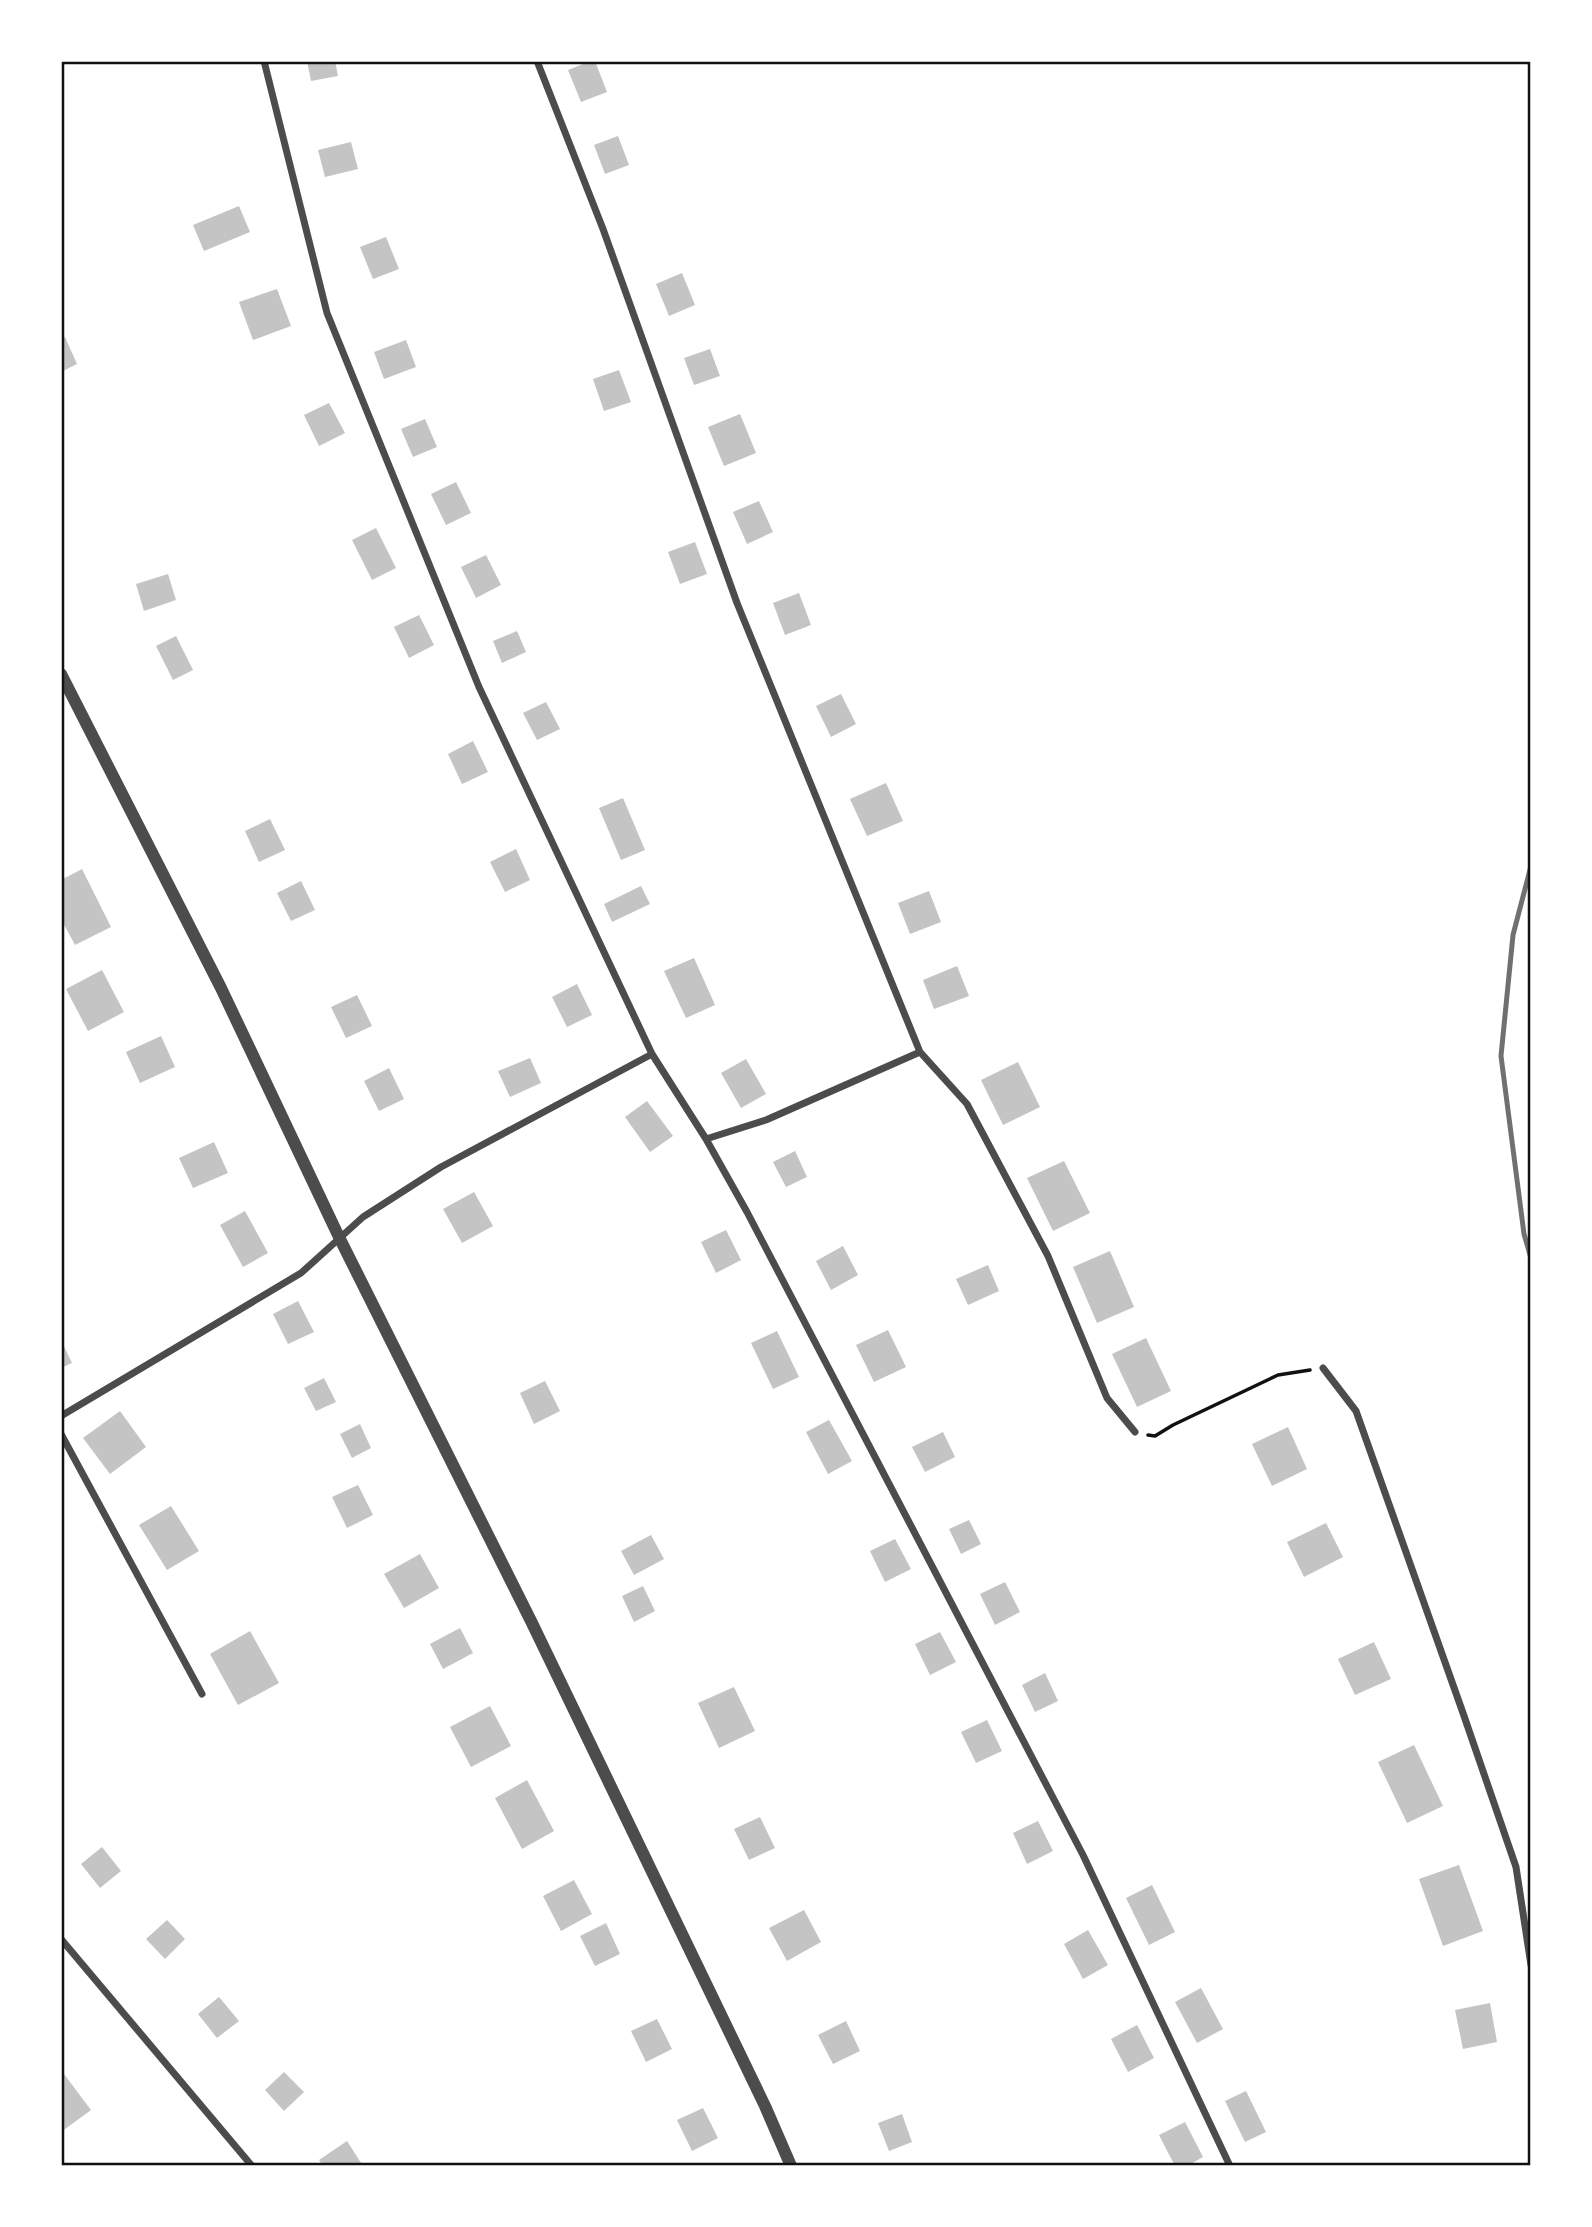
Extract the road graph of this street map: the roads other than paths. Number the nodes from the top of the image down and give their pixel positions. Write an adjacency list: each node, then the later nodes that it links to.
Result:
1 (264, 61): 5 (street)
2 (537, 61): 4 (street)
3 (61, 674): 7 (street)
4 (920, 1052): 6 (street); 10 (street)
5 (652, 1054): 6 (street); 7 (street)
6 (706, 1139): 17 (street)
7 (339, 1237): 9 (street); 16 (street)
8 (1323, 1368): 14 (street)
9 (61, 1416)
10 (1135, 1432)
11 (61, 1434): 12 (street)
12 (202, 1694)
13 (61, 1938): 15 (street)
14 (1531, 1965)
15 (252, 2166)
16 (791, 2166)
17 (1230, 2166)

